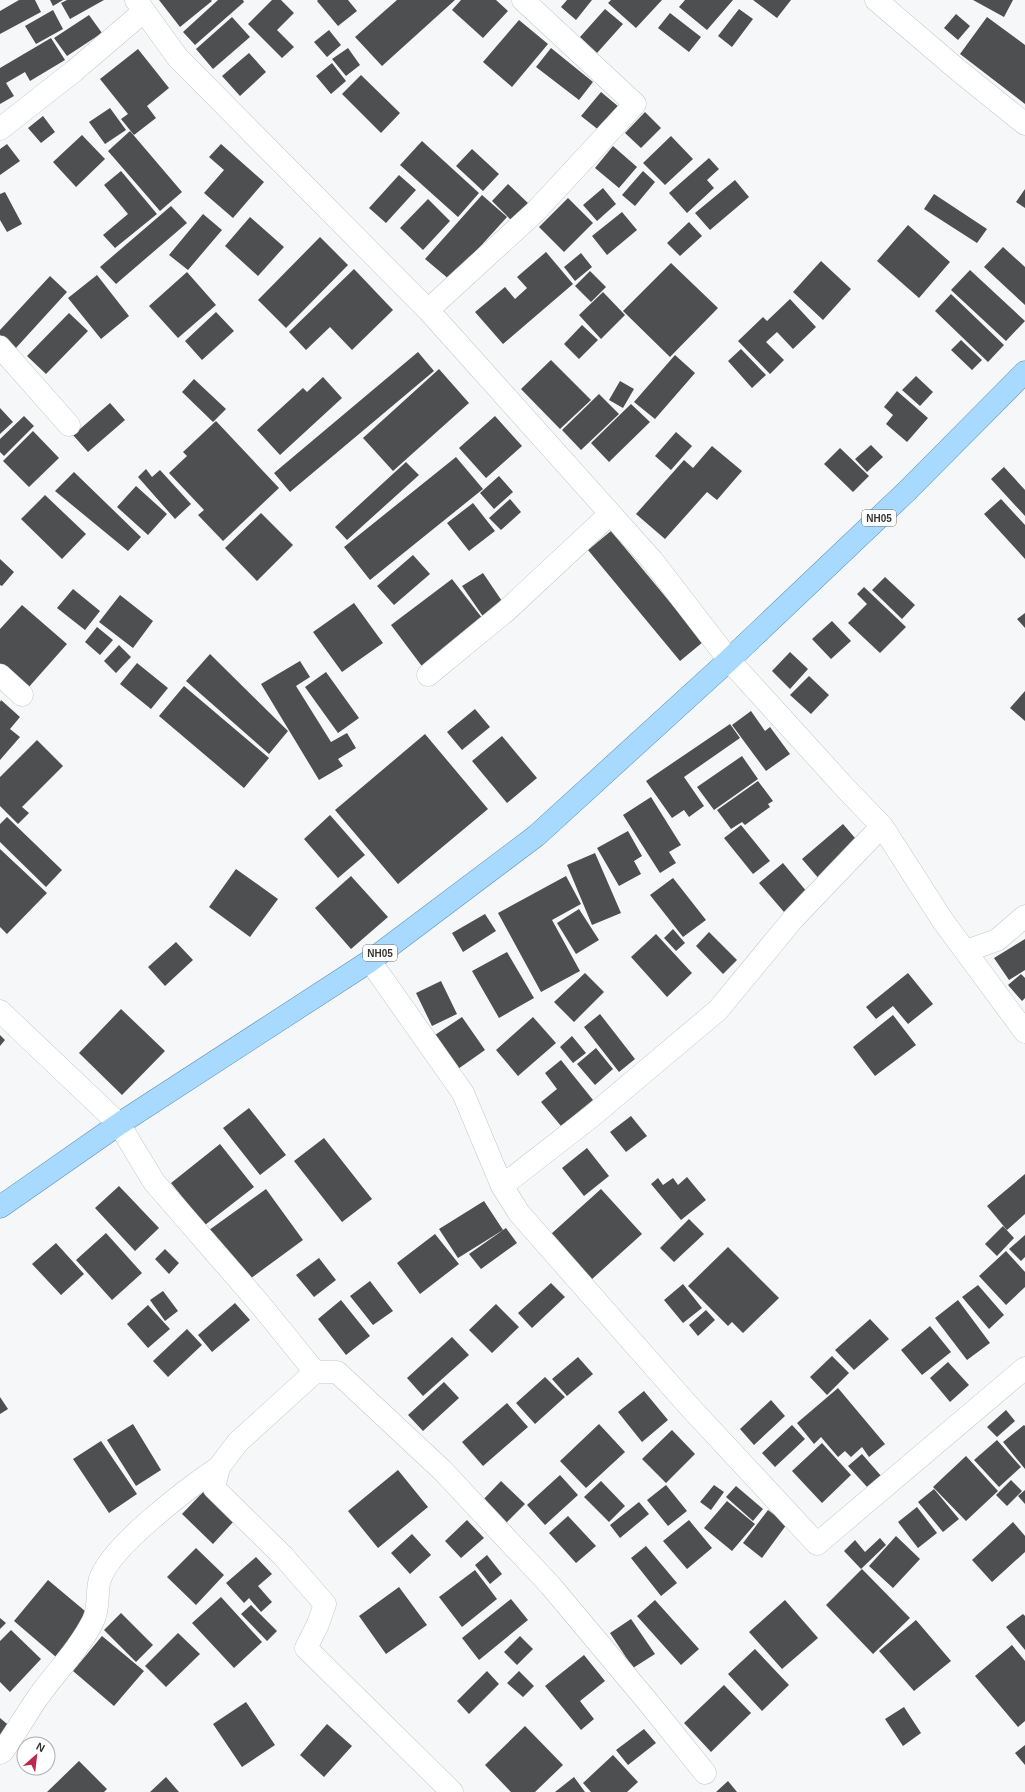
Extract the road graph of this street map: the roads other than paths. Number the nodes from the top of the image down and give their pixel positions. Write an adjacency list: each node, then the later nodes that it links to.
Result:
1 (523, 0): 6 (street)
2 (876, 0): 4 (street)
3 (140, 6): 5 (street); 6 (street)
4 (1025, 124)
5 (0, 129)
6 (428, 310): 10 (street)
7 (0, 347): 9 (street)
8 (1025, 372): 11 (main road, NH05)
9 (69, 425)
10 (610, 514): 11 (street); 13 (street)
11 (729, 660): 15 (street); 18 (main road, NH05)
12 (0, 674): 14 (street)
13 (428, 675)
14 (22, 696)
15 (882, 826): 17 (street); 22 (street)
16 (1025, 916): 17 (street)
17 (966, 952): 20 (street)
18 (370, 961): 21 (main road, NH05); 22 (street)
19 (0, 1011): 21 (street)
20 (1025, 1032)
21 (119, 1124): 23 (main road, NH05); 25 (street)
22 (502, 1186): 24 (street)
23 (0, 1207)
24 (1025, 1368)
25 (315, 1372): 26 (street); 28 (street)
26 (219, 1467): 27 (street); 29 (street)
27 (0, 1753)
28 (704, 1773)
29 (452, 1792)

